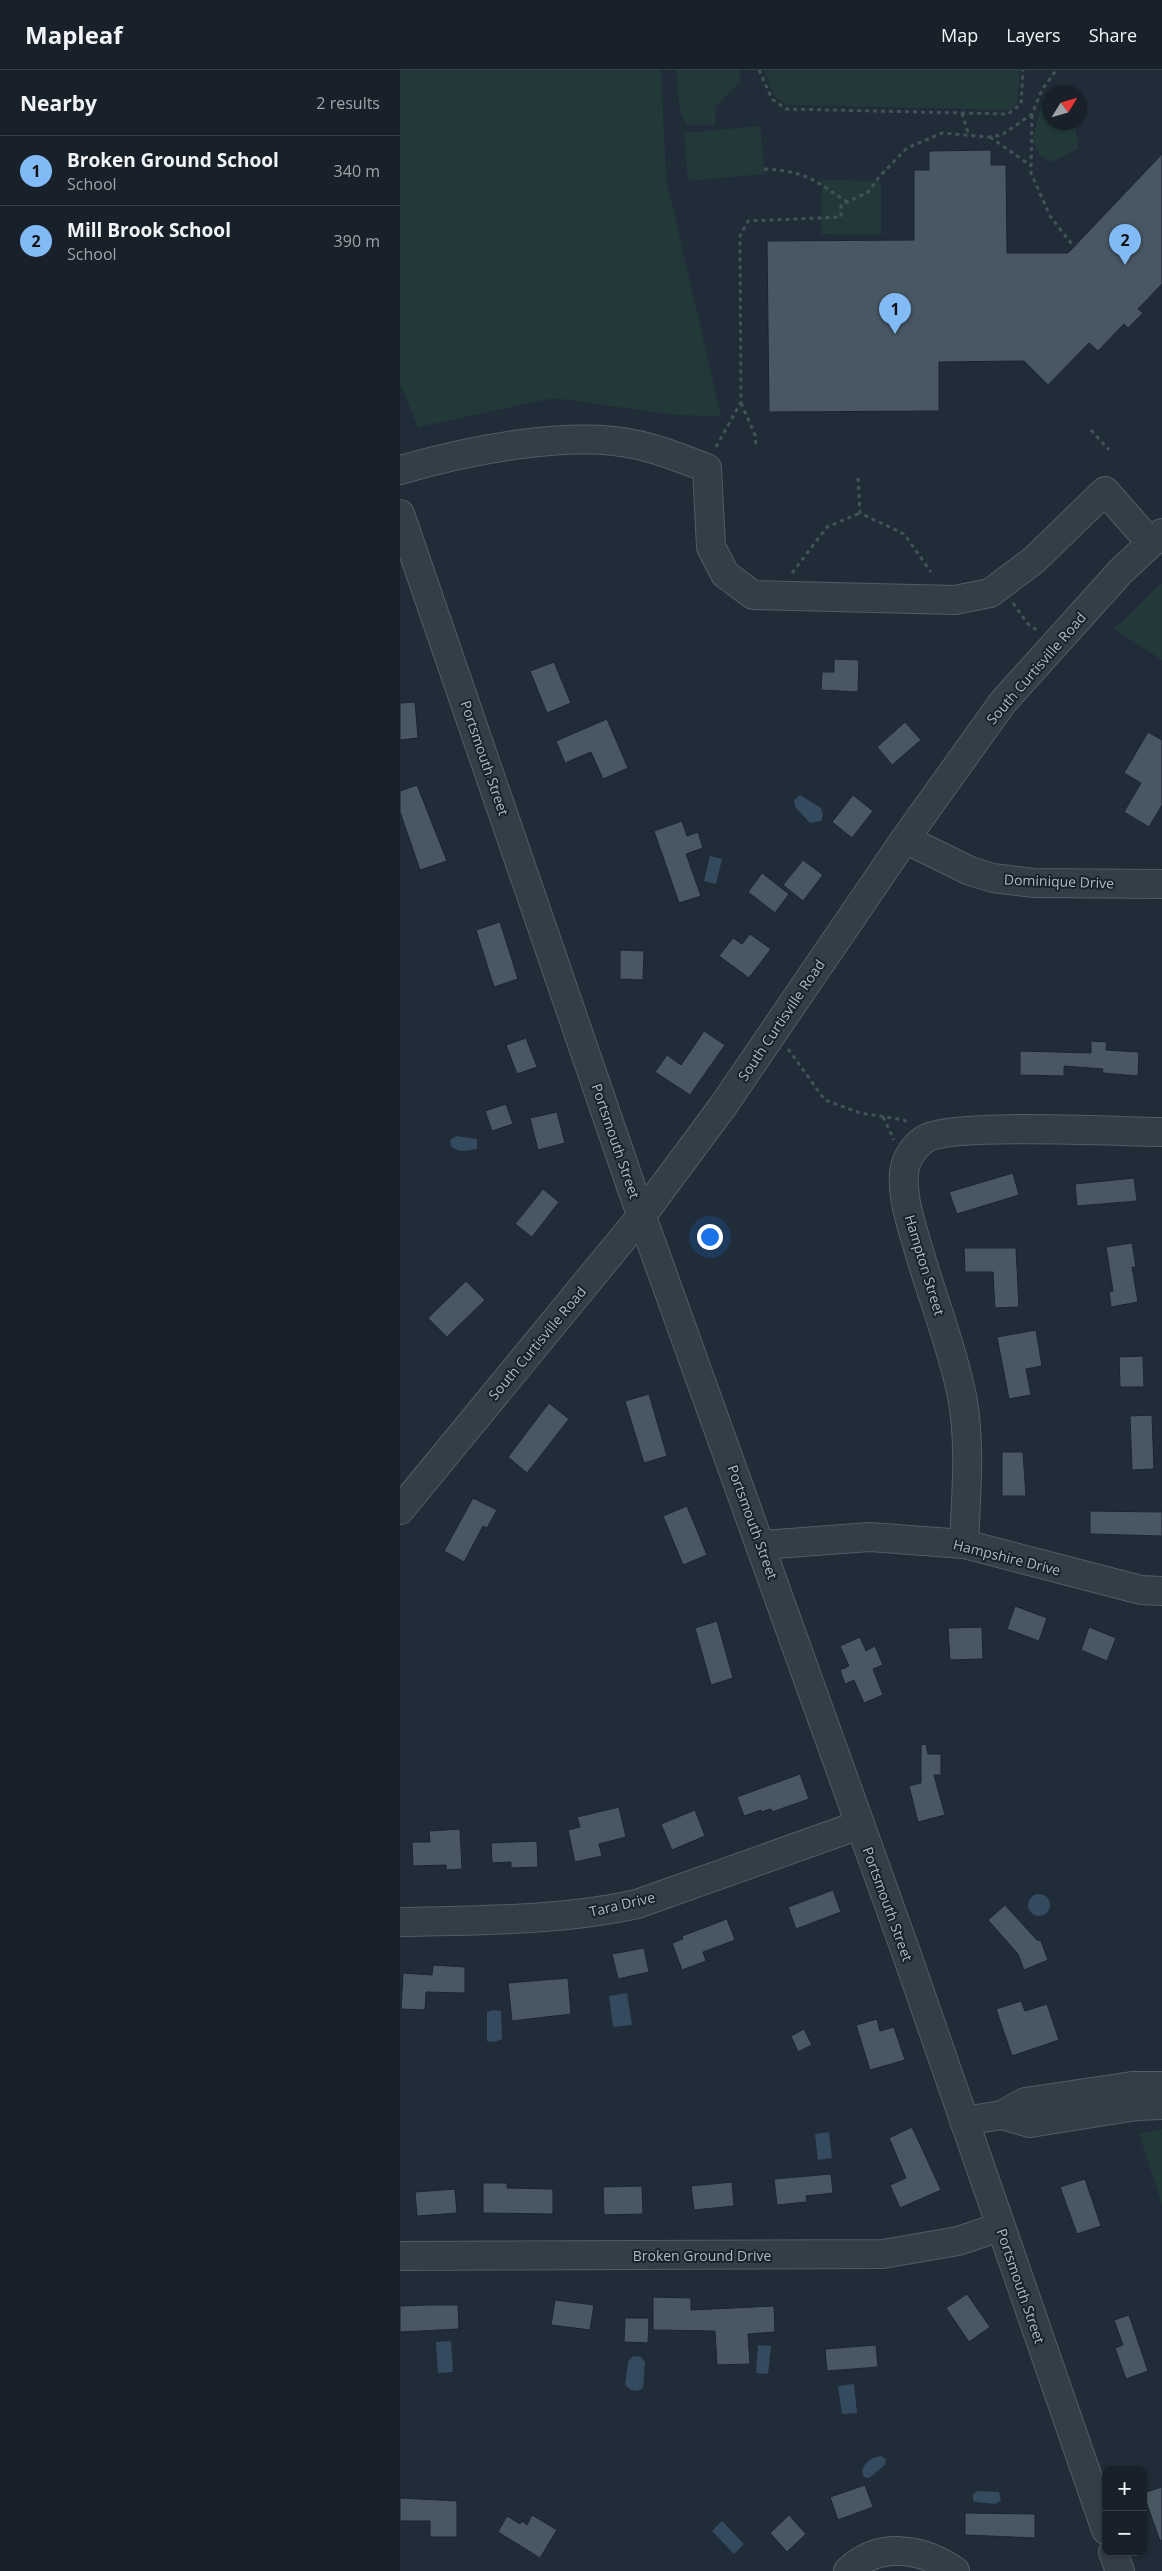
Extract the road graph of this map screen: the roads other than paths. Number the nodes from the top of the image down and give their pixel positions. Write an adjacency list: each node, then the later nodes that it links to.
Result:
1 (400, 470): 3 (street)
2 (400, 514): 7 (street, Portsmouth Street)
3 (1156, 537): 4 (street, South Curtisville Road)
4 (906, 839): 5 (street, Dominique Drive); 7 (street, South Curtisville Road)
5 (1162, 884)
6 (1162, 1132): 9 (street, Hampton Street)
7 (642, 1214): 8 (street, South Curtisville Road); 10 (street, Portsmouth Street)
8 (400, 1510)
9 (964, 1544): 10 (street, Hampshire Drive); 11 (street, Hampshire Drive)
10 (761, 1545): 12 (street, Portsmouth Street)
11 (1162, 1591)
12 (859, 1825): 13 (street, Tara Drive); 17 (street, Portsmouth Street)
13 (404, 1922)
14 (1162, 2086): 16 (street)
15 (1162, 2105): 16 (street)
16 (1002, 2114): 17 (street)
17 (964, 2121): 18 (street, Portsmouth Street)
18 (1000, 2227): 19 (street, Broken Ground Drive); 20 (street, Portsmouth Street)
19 (400, 2256)
20 (1102, 2519)
21 (1114, 2556): 24 (street)
22 (848, 2571): 23 (street)
23 (955, 2571)
24 (1120, 2571)

